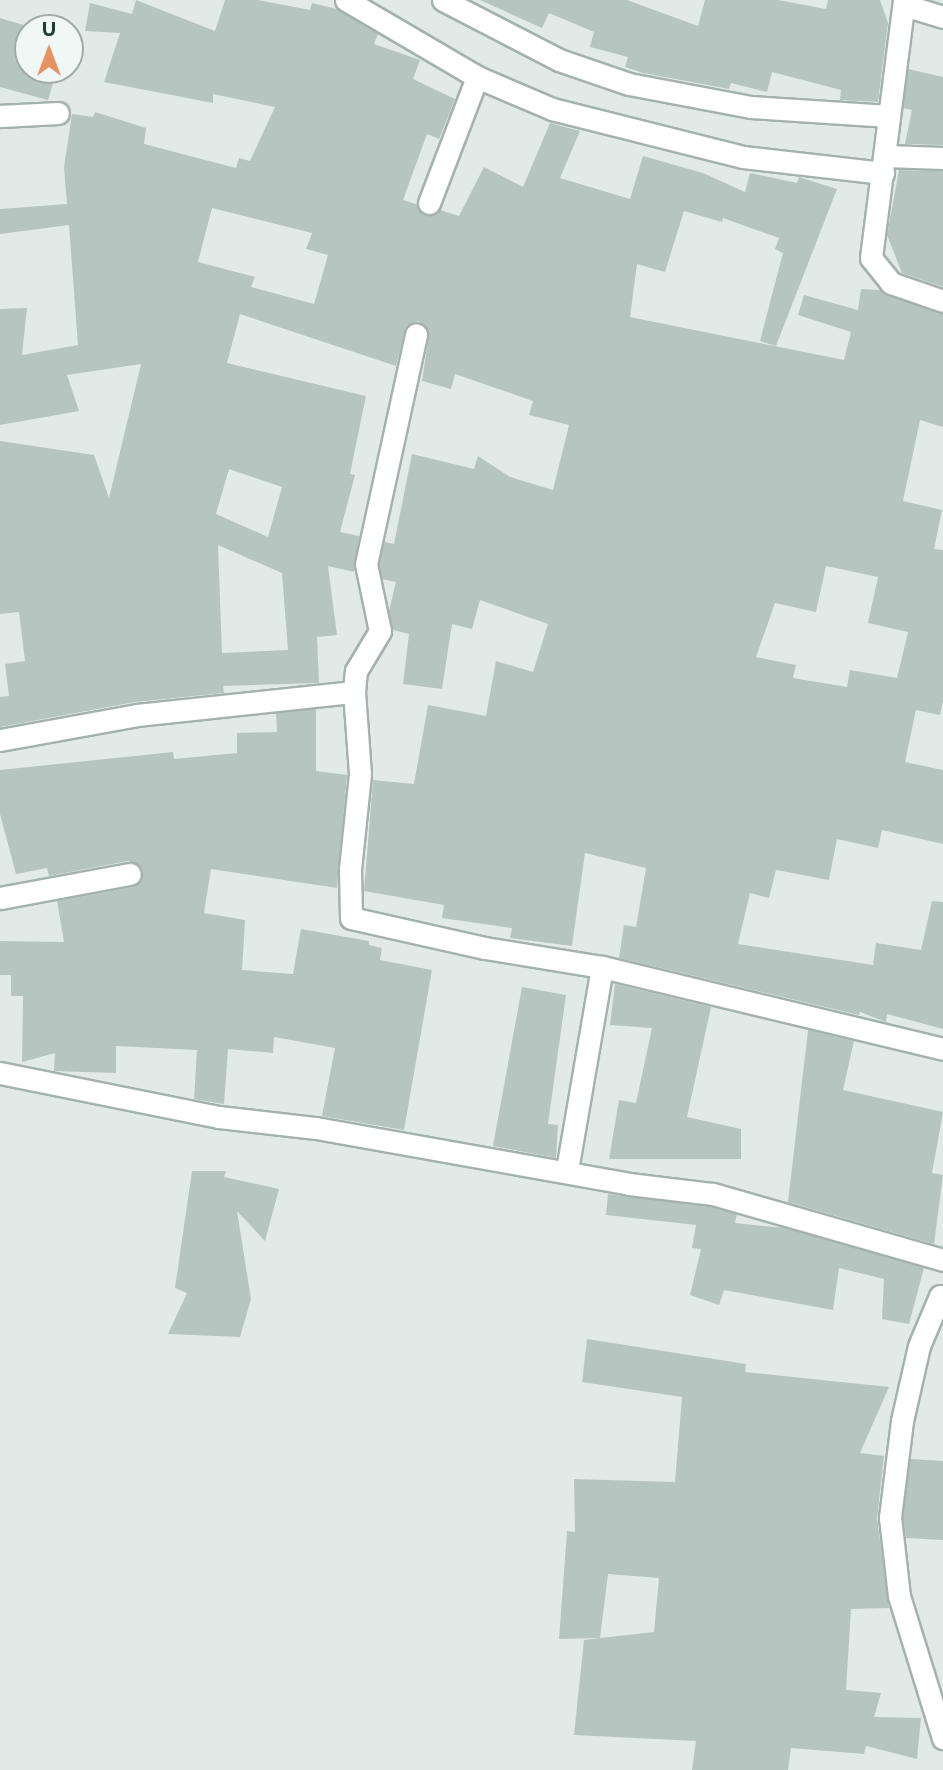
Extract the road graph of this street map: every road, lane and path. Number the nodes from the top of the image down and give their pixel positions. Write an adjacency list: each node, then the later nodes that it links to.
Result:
1 (346, 0): 5 (street)
2 (443, 0): 8 (street)
3 (904, 3): 4 (street); 8 (street)
4 (943, 17)
5 (477, 77): 10 (street); 11 (street)
6 (58, 113): 7 (street)
7 (0, 116)
8 (889, 119): 10 (street)
9 (943, 158): 10 (street)
10 (885, 160): 12 (street)
11 (429, 203)
12 (943, 301)
13 (416, 334): 14 (street)
14 (354, 692): 15 (street); 18 (street)
15 (0, 740)
16 (130, 874): 17 (street)
17 (0, 898)
18 (602, 967): 19 (street); 21 (street)
19 (943, 1049)
20 (0, 1073): 21 (street)
21 (567, 1170): 22 (street)
22 (943, 1260)
23 (942, 1295): 24 (street)
24 (943, 1738)

